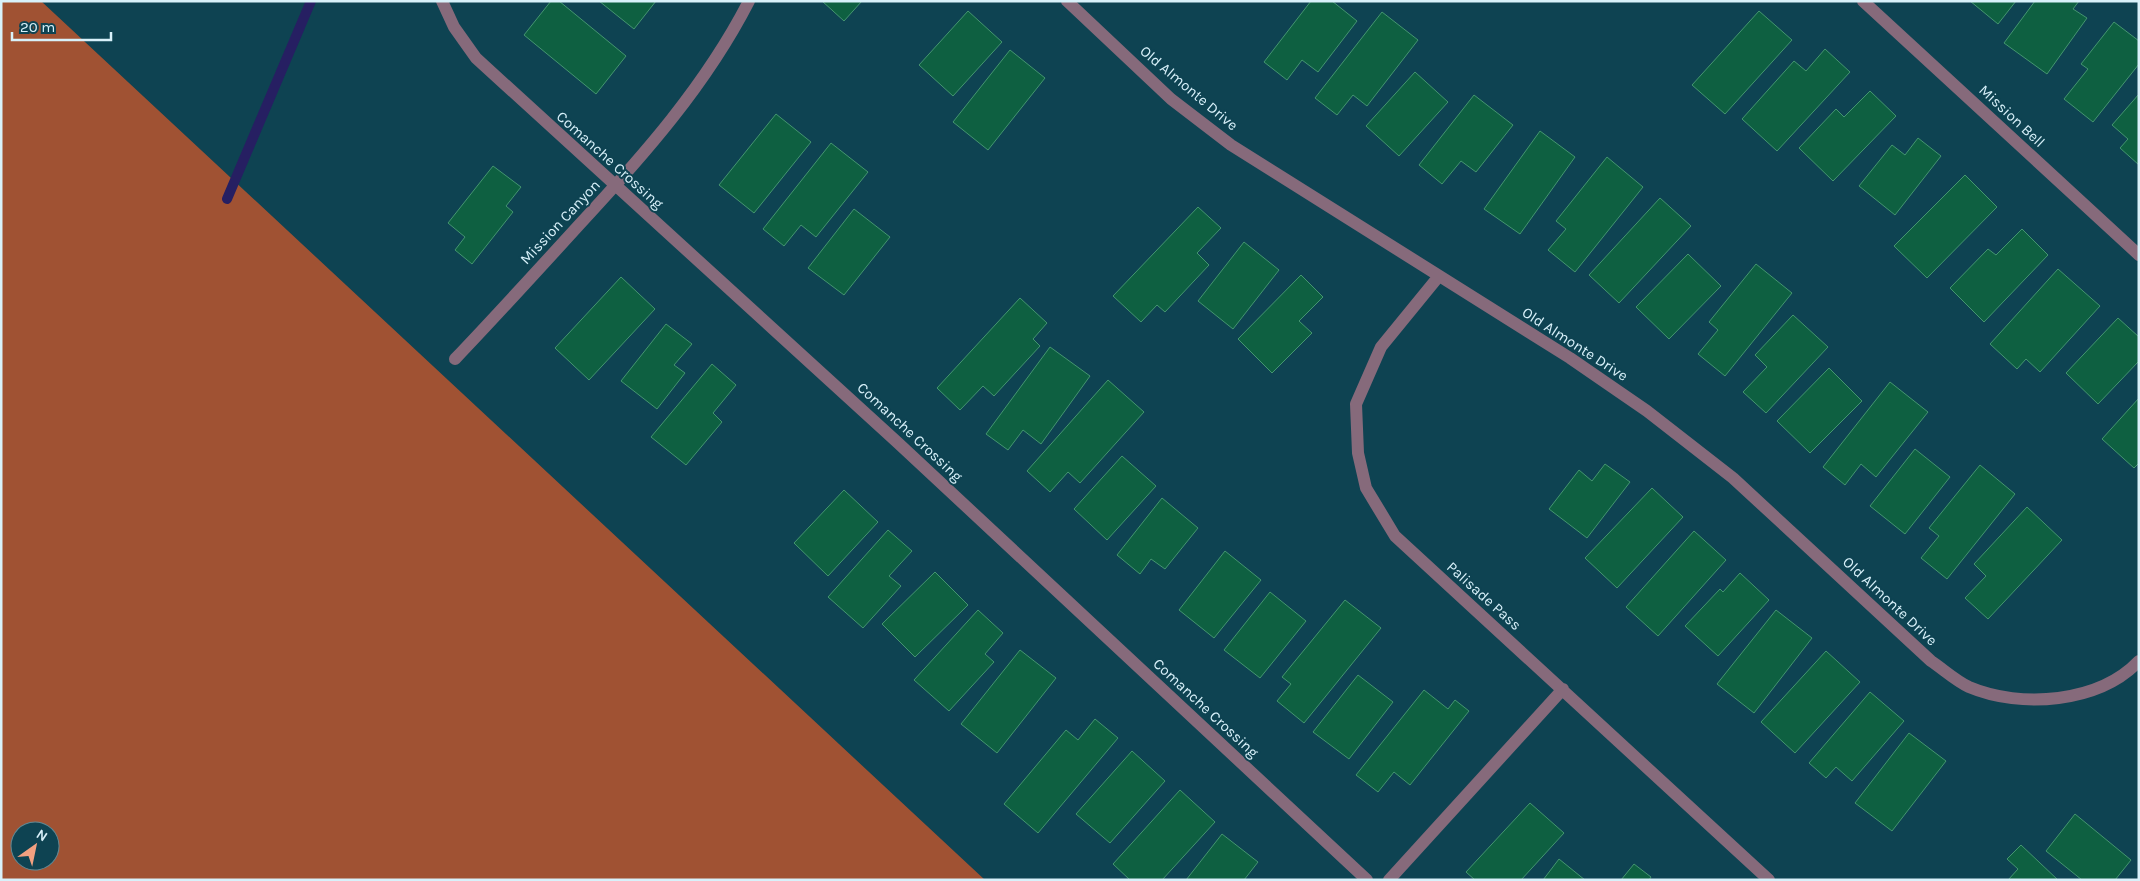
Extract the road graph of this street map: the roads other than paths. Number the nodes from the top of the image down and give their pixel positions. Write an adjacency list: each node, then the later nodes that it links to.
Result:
1 (442, 1): 5 (street, Comanche Crossing)
2 (749, 1): 5 (street, Mission Canyon)
3 (1067, 1): 7 (street, Old Almonte Drive)
4 (1863, 1): 6 (street, Mission Bell)
5 (615, 187): 8 (street, Mission Canyon); 11 (street, Comanche Crossing)
6 (2139, 255)
7 (1439, 276): 9 (street, Old Almonte Drive); 10 (street, Palisade Pass)
8 (455, 359)
9 (2139, 661)
10 (1563, 689): 12 (street); 13 (street, Palisade Pass)
11 (1366, 880)
12 (1389, 880)
13 (1769, 880)

